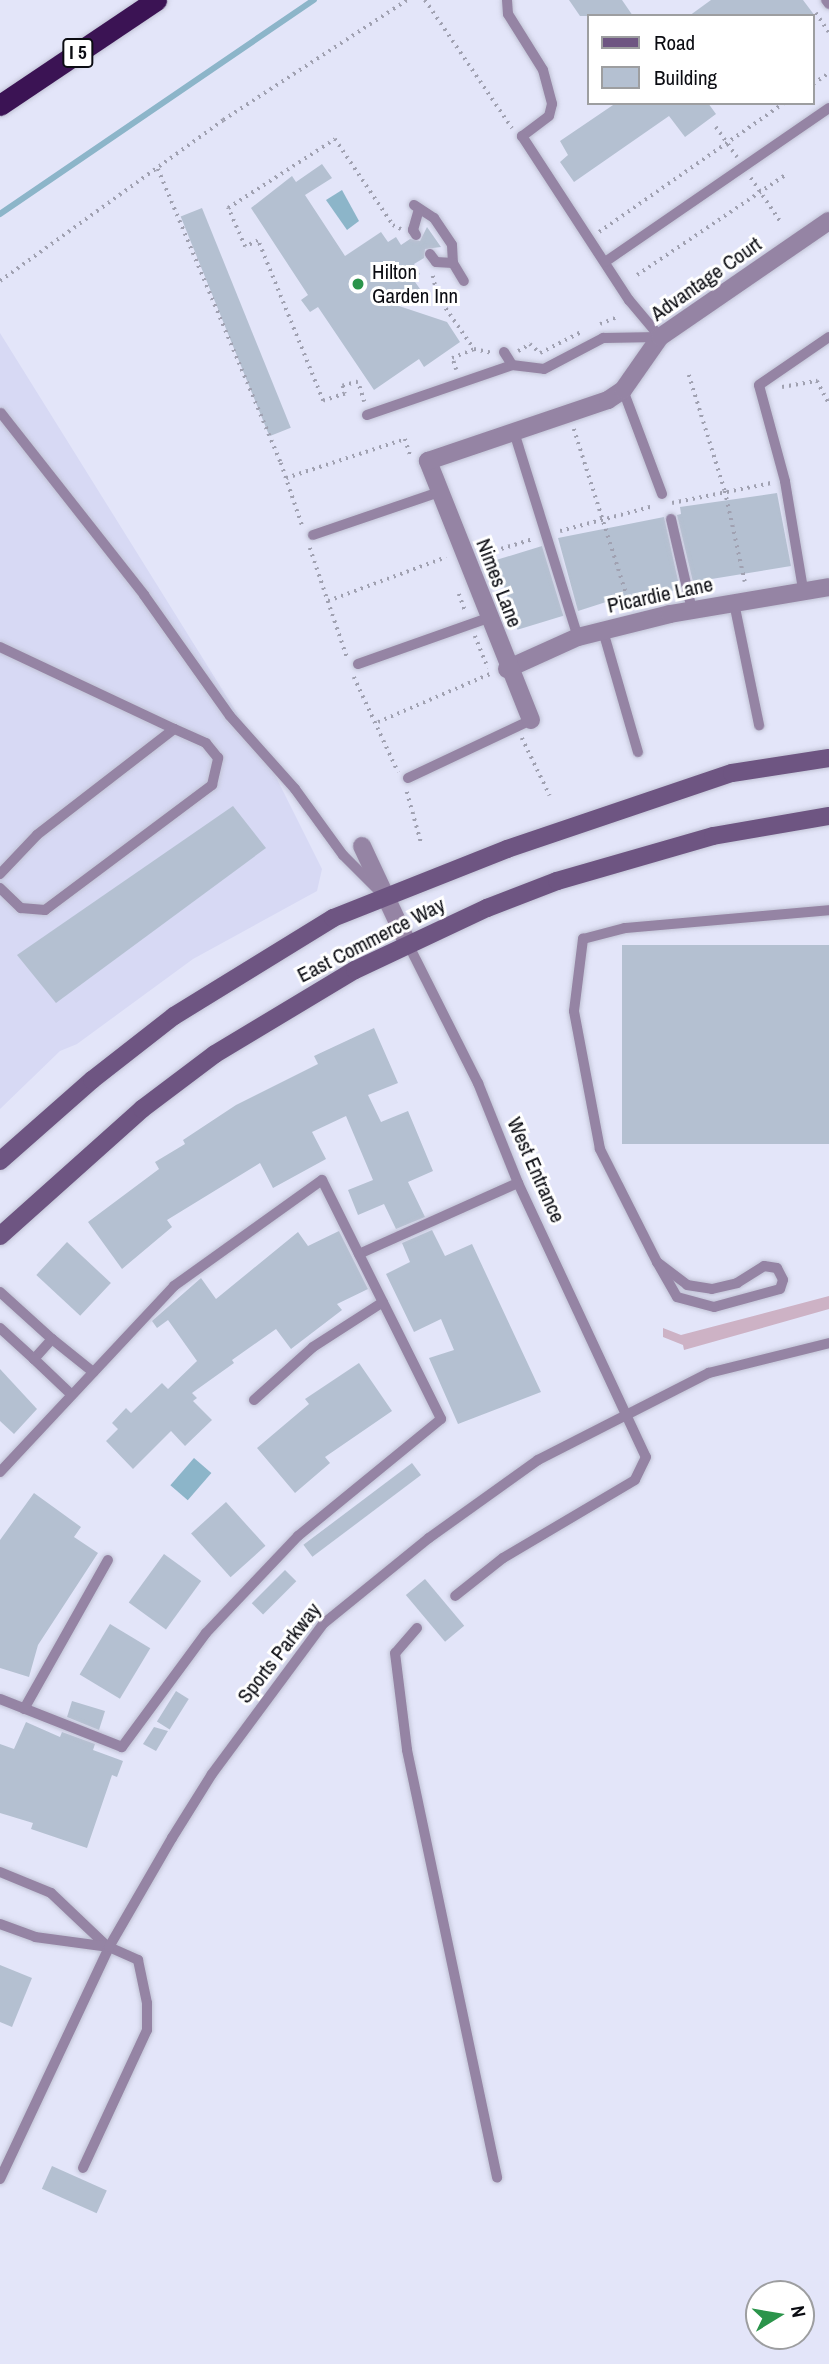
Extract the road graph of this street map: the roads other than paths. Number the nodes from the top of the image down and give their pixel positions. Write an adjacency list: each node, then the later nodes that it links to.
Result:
1 (156, 0): 3 (highway, I 5)
2 (507, 0): 8 (lane)
3 (0, 105)
4 (829, 108): 8 (lane)
5 (829, 221): 11 (street, Advantage Court)
6 (416, 235): 9 (lane)
7 (430, 254): 9 (lane)
8 (605, 261): 11 (lane)
9 (453, 263): 10 (lane)
10 (464, 281)
11 (660, 337): 14 (lane); 15 (street, Advantage Court)
12 (829, 337): 25 (lane)
13 (504, 352): 14 (lane)
14 (512, 365): 17 (lane)
15 (622, 390): 18 (street, Advantage Court); 21 (lane)
16 (1, 413): 44 (lane)
17 (367, 415)
18 (514, 432): 19 (street, Advantage Court); 30 (lane)
19 (420, 462): 20 (street, Nimes Lane)
20 (439, 492): 23 (lane); 28 (street, Nimes Lane)
21 (662, 494)
22 (671, 519): 27 (lane)
23 (313, 535)
24 (829, 587): 25 (street, Picardie Lane)
25 (803, 589): 26 (street, Picardie Lane)
26 (734, 603): 27 (street, Picardie Lane); 35 (lane)
27 (692, 610): 29 (street, Picardie Lane)
28 (488, 618): 32 (lane); 33 (street, Nimes Lane)
29 (603, 631): 30 (street, Picardie Lane); 37 (lane)
30 (578, 637): 33 (street, Picardie Lane)
31 (1, 649): 36 (lane)
32 (358, 664)
33 (499, 671): 34 (street, Nimes Lane)
34 (524, 723): 39 (lane)
35 (759, 724)
36 (174, 729): 42 (lane); 43 (lane)
37 (638, 752)
38 (829, 758): 44 (main road, East Commerce Way)
39 (404, 780)
40 (829, 816): 46 (main road, East Commerce Way)
41 (362, 846): 44 (street)
42 (0, 874)
43 (0, 888)
44 (386, 898): 46 (street); 47 (main road, East Commerce Way)
45 (829, 910): 51 (lane)
46 (408, 944): 48 (lane, West Entrance); 49 (main road, East Commerce Way)
47 (0, 1161)
48 (518, 1183): 50 (lane); 61 (lane, West Entrance)
49 (0, 1236)
50 (359, 1254): 53 (lane); 58 (lane)
51 (657, 1262): 51 (lane)
52 (0, 1292): 55 (lane)
53 (383, 1302): 60 (lane); 67 (lane)
54 (0, 1328): 57 (lane)
55 (52, 1339): 57 (lane); 58 (lane)
56 (829, 1342): 61 (lane, Sports Parkway)
57 (34, 1359): 59 (lane)
58 (93, 1373): 59 (lane)
59 (72, 1395): 62 (lane)
60 (254, 1400)
61 (627, 1412): 64 (lane, West Entrance); 70 (lane, Sports Parkway)
62 (0, 1472)
63 (108, 1560): 67 (lane)
64 (455, 1596)
65 (417, 1628): 72 (lane)
66 (0, 1699): 67 (lane)
67 (24, 1709)
68 (0, 1872): 70 (lane)
69 (0, 1924): 70 (lane)
70 (109, 1947): 71 (lane); 73 (lane, Sports Parkway)
71 (83, 2168)
72 (498, 2178)
73 (0, 2179)

